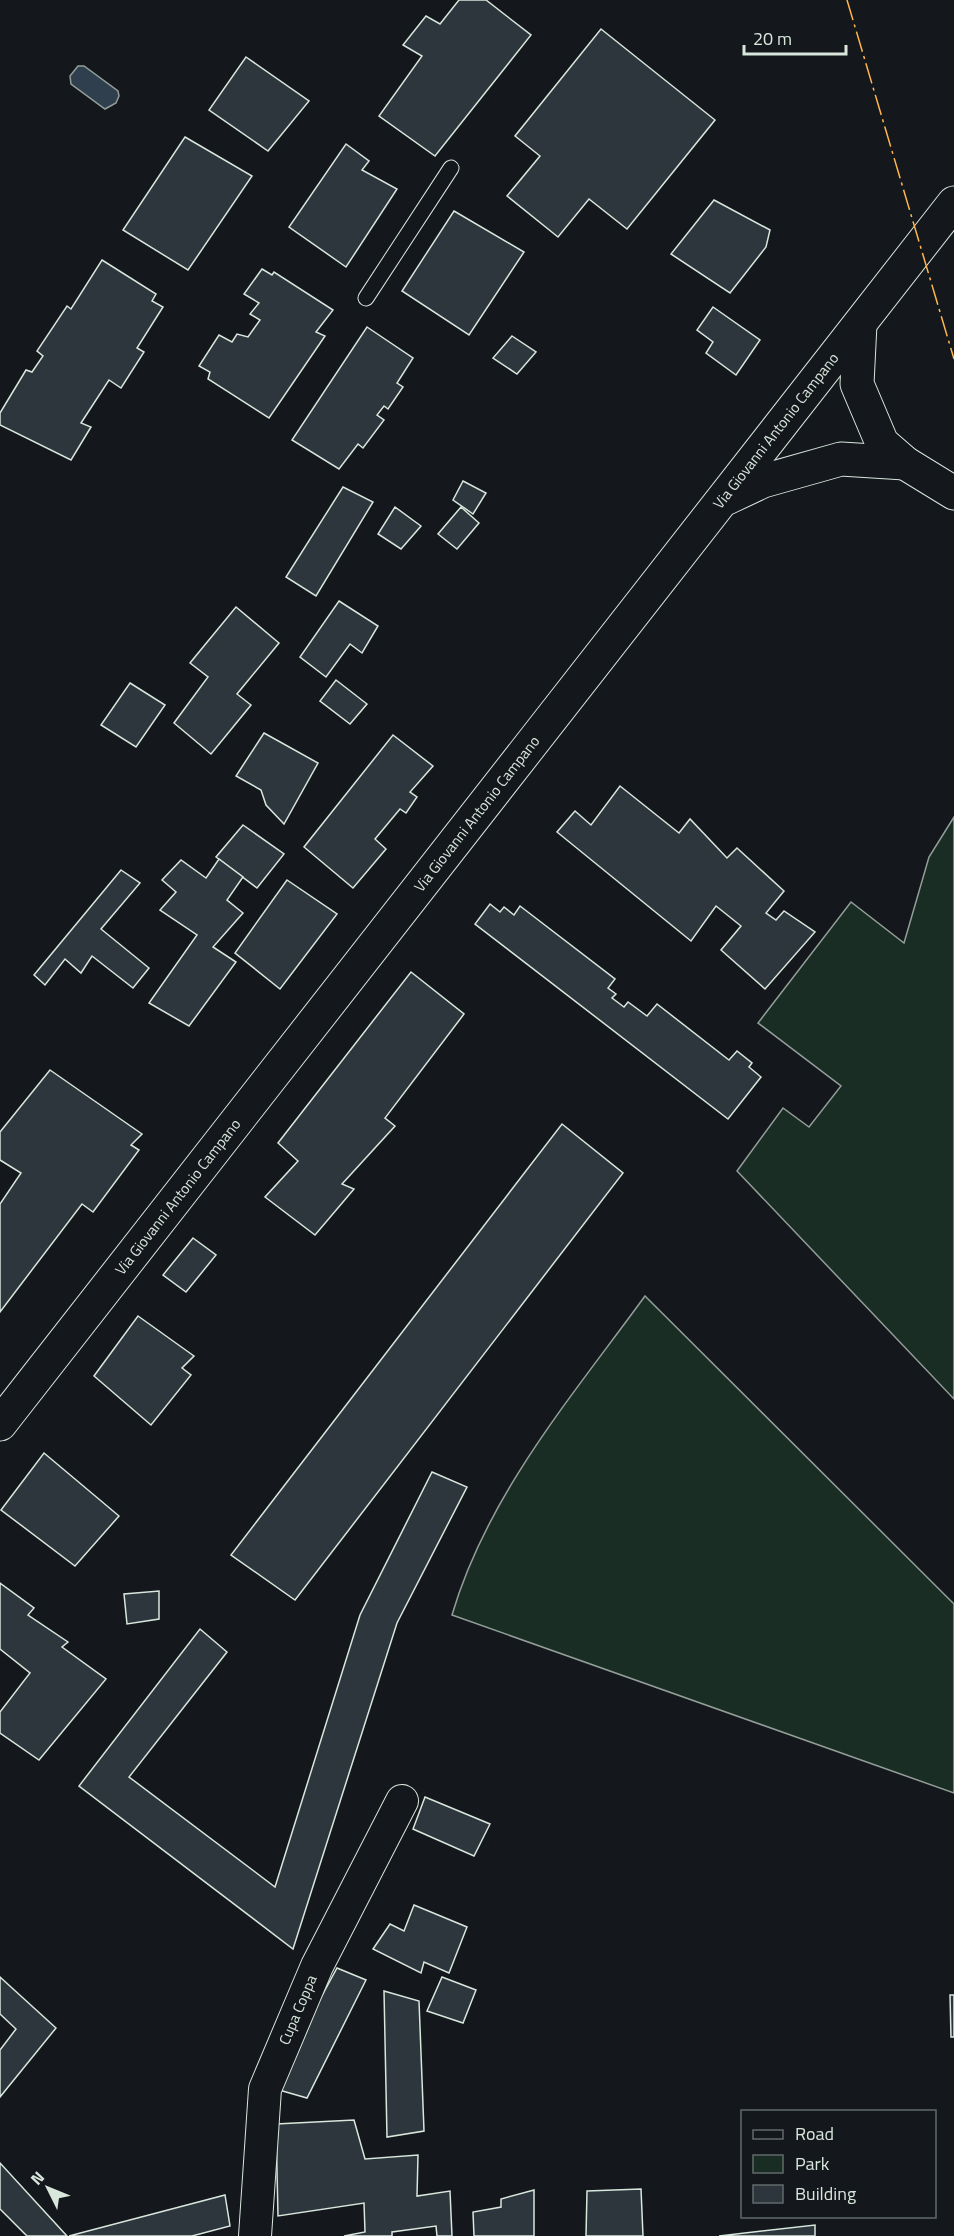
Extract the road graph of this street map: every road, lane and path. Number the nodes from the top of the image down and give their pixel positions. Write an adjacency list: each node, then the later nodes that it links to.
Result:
1 (452, 168): 3 (lane)
2 (954, 203): 4 (main road, Via Giovanni Antonio Campano)
3 (366, 298)
4 (860, 324): 5 (main road); 7 (main road, Via Giovanni Antonio Campano)
5 (904, 463): 6 (main road); 7 (main road)
6 (954, 493)
7 (723, 500): 8 (main road, Via Giovanni Antonio Campano)
8 (0, 1424)
9 (402, 1801): 10 (street, Cupa Coppa)
10 (255, 2236)

